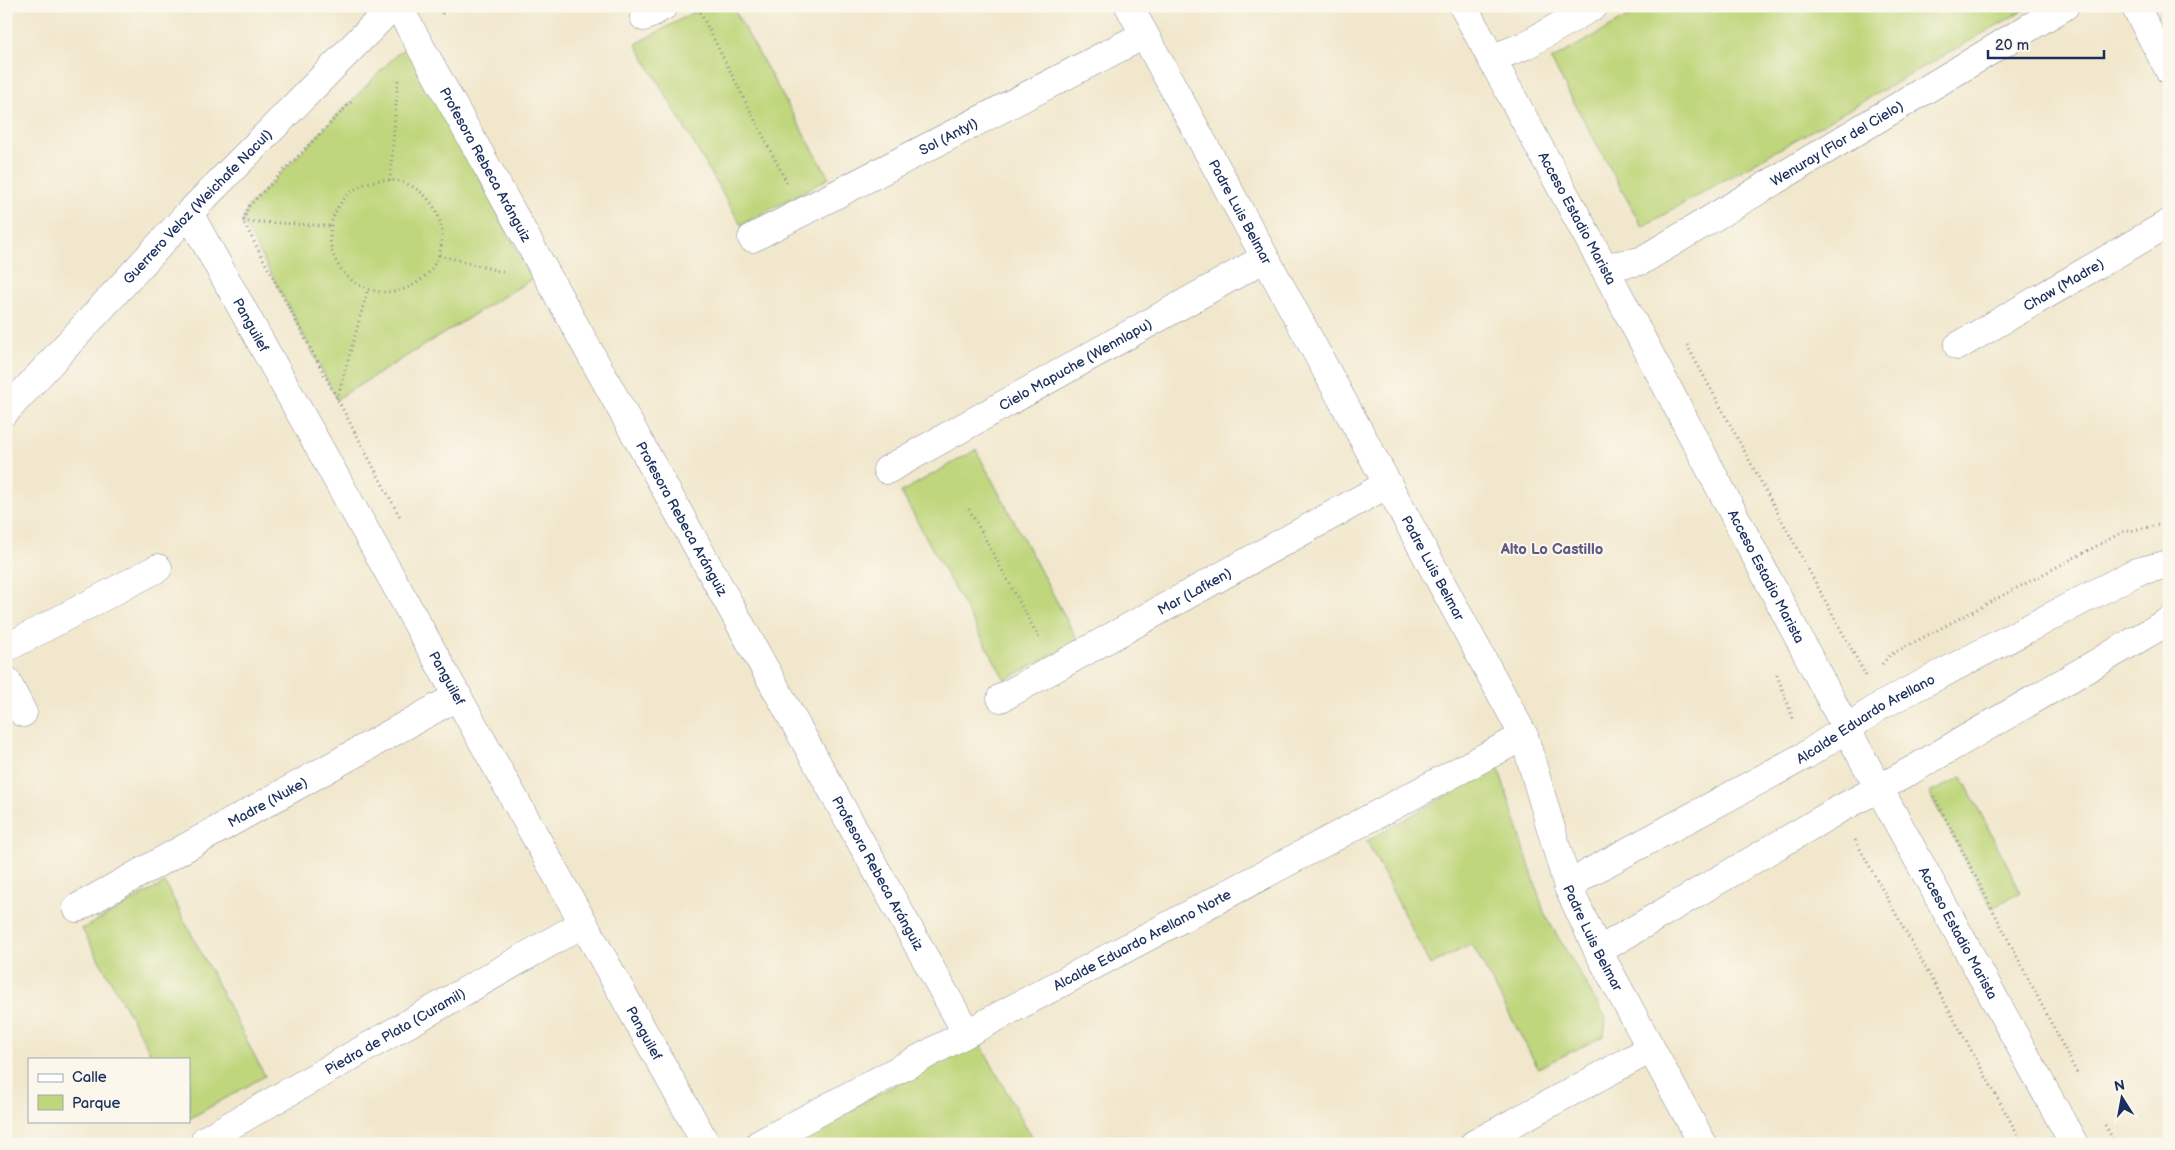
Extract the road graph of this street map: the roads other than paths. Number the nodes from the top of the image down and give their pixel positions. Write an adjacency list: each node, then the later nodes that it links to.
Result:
1 (393, 6): 11 (street, Guerrero Veloz (Weichafe Nacul))
2 (398, 6): 35 (street, Profesora Rebeca Aránguiz)
3 (1129, 6): 8 (street, Padre Luis Belmar)
4 (1463, 6): 9 (street, Acceso Estadio Marista)
5 (1594, 6): 9 (street)
6 (2065, 6): 15 (street, Wenuray (Flor del Cielo))
7 (2135, 6): 10 (street)
8 (1144, 34): 13 (street, Sol (Antyl)); 14 (street, Padre Luis Belmar)
9 (1493, 58): 15 (street, Acceso Estadio Marista)
10 (2169, 70)
11 (189, 213): 17 (street, Guerrero Veloz (Weichafe Nacul)); 25 (street, Panguilef)
12 (2169, 222): 16 (street, Chaw (Madre))
13 (752, 238)
14 (1265, 258): 18 (street, Cielo Mapuche (Wennlapu)); 19 (street, Padre Luis Belmar)
15 (1604, 267): 28 (street, Acceso Estadio Marista)
16 (1958, 346)
17 (6, 411)
18 (887, 470)
19 (1388, 484): 26 (street, Mar (Lafken)); 29 (street, Padre Luis Belmar)
20 (2169, 564): 28 (street, Alcalde Eduardo Arellano)
21 (158, 568): 23 (street)
22 (2169, 621): 30 (street)
23 (6, 648)
24 (6, 680): 27 (street)
25 (458, 696): 32 (street, Madre (Nuke)); 33 (street, Panguilef)
26 (1001, 698)
27 (23, 714)
28 (1847, 730): 30 (street, Acceso Estadio Marista); 31 (street, Alcalde Eduardo Arellano)
29 (1524, 736): 31 (street, Padre Luis Belmar); 35 (street, Alcalde Eduardo Arellano Norte)
30 (1880, 788): 34 (street); 42 (street, Acceso Estadio Marista)
31 (1568, 887): 34 (street, Padre Luis Belmar)
32 (77, 908)
33 (584, 923): 37 (street, Piedra de Plata (Curamil)); 38 (street, Panguilef)
34 (1598, 951): 36 (street, Padre Luis Belmar)
35 (966, 1032): 39 (street, Alcalde Eduardo Arellano Norte)
36 (1651, 1049): 40 (street); 41 (street, Padre Luis Belmar)
37 (205, 1140)
38 (706, 1144)
39 (759, 1144)
40 (1474, 1144)
41 (1703, 1144)
42 (2074, 1144)

